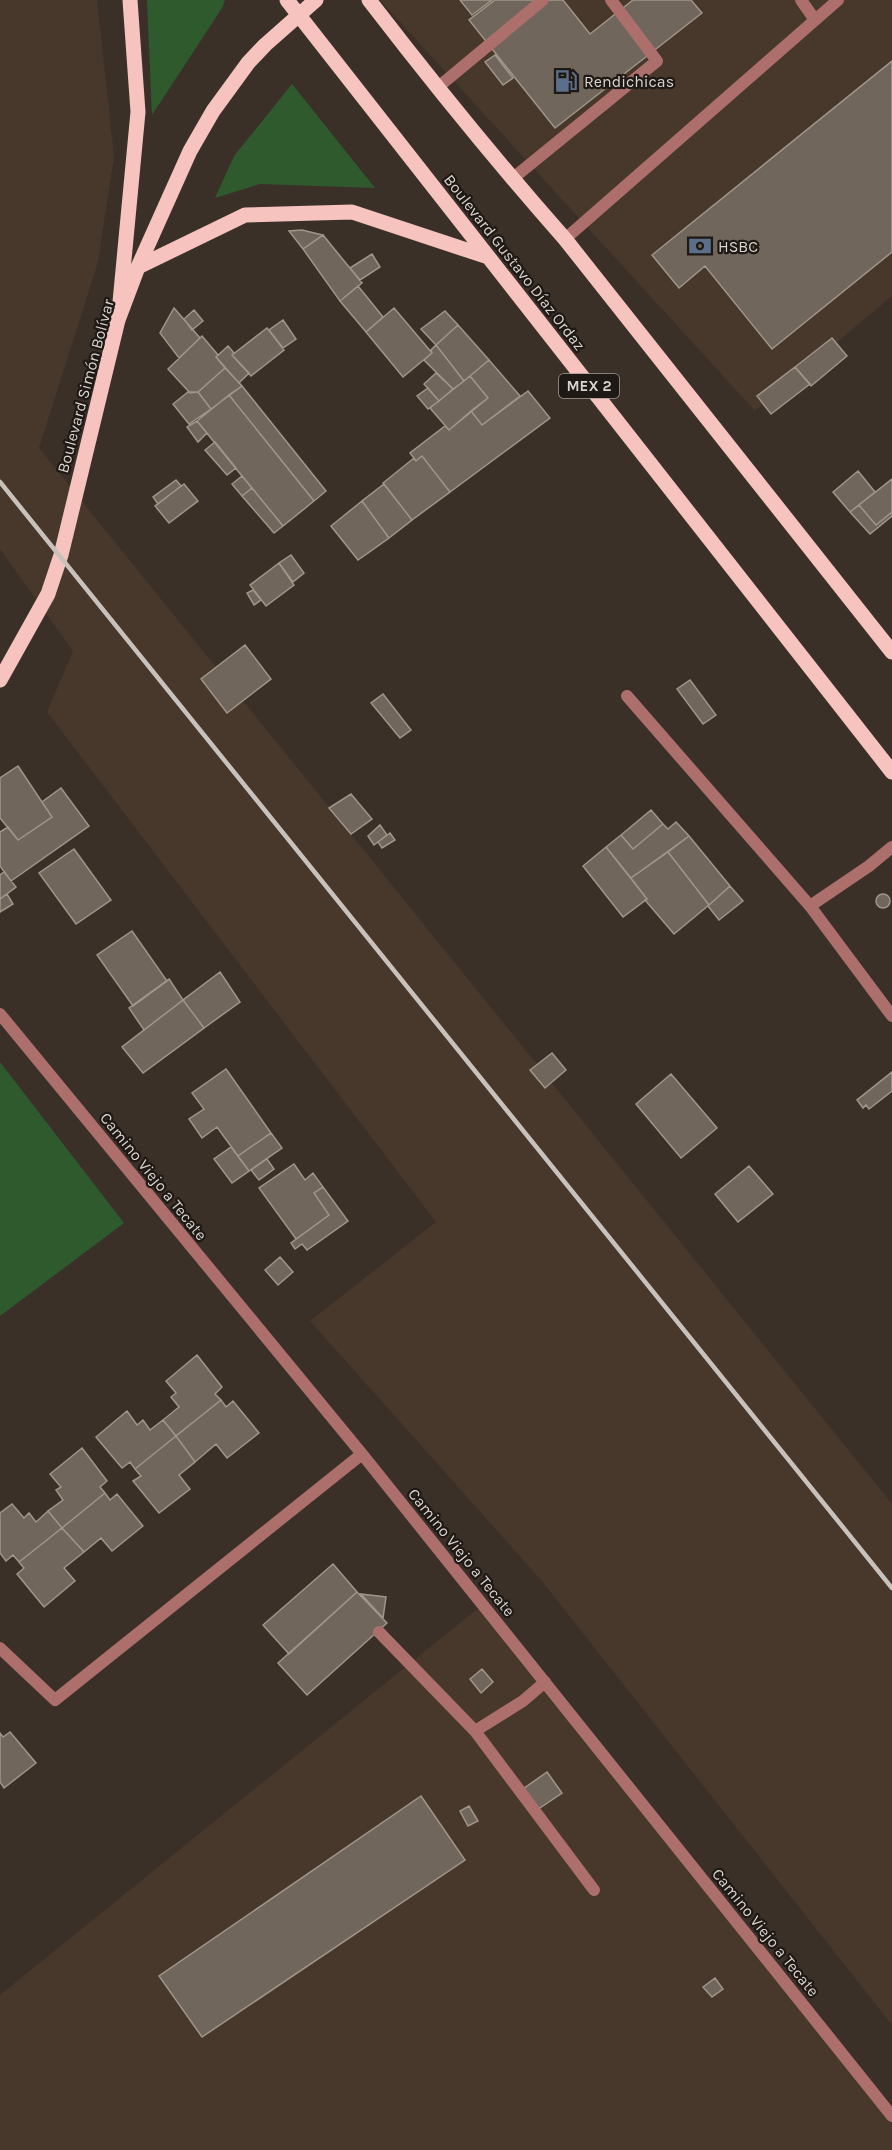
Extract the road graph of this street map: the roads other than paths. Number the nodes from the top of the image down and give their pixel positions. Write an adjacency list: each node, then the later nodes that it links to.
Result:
1 (130, 0): 16 (main road)
2 (287, 0): 9 (main road, Boulevard Gustavo Díaz Ordaz / MEX 2)
3 (316, 0): 9 (main road, Boulevard Simón Bolívar)
4 (369, 0): 11 (main road)
5 (543, 0): 11 (street)
6 (611, 0): 12 (street)
7 (801, 0): 10 (street)
8 (838, 0): 10 (street)
9 (299, 15): 14 (main road, Boulevard Gustavo Díaz Ordaz / MEX 2); 15 (main road, Boulevard Simón Bolívar)
10 (815, 20): 13 (street)
11 (437, 88): 12 (main road)
12 (512, 180): 13 (main road)
13 (565, 239): 17 (main road)
14 (488, 257): 15 (main road); 20 (main road, Boulevard Gustavo Díaz Ordaz / MEX 2)
15 (138, 267): 16 (main road, Boulevard Simón Bolívar)
16 (118, 320): 18 (main road, Boulevard Simón Bolívar)
17 (892, 652)
18 (0, 680)
19 (627, 696): 22 (street)
20 (892, 772)
21 (892, 847): 22 (street)
22 (810, 906): 24 (street)
23 (0, 1014): 25 (street, Camino Viejo a Tecate)
24 (892, 1016)
25 (362, 1454): 27 (street); 28 (street, Camino Viejo a Tecate)
26 (379, 1632): 29 (street)
27 (0, 1648)
28 (545, 1682): 29 (street); 31 (street, Camino Viejo a Tecate)
29 (475, 1731): 30 (street)
30 (594, 1890)
31 (892, 2116)

